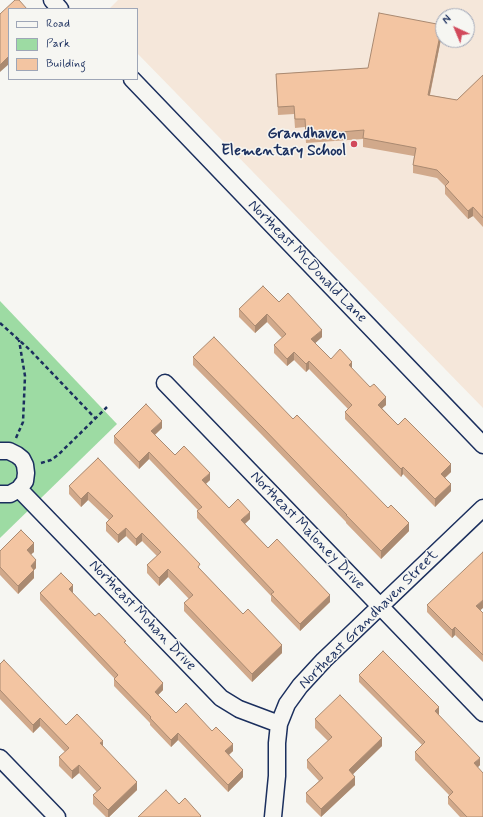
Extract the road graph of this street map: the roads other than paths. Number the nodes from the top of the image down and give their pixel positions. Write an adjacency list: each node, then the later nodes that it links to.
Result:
1 (52, 0): 2 (street)
2 (59, 8)
3 (133, 80): 5 (street, Northeast McDonald Lane)
4 (165, 383): 10 (street, Northeast Maloney Drive)
5 (483, 446)
6 (4, 451): 7 (street)
7 (19, 489): 8 (street); 12 (street, Northeast Mohan Drive)
8 (0, 494)
9 (483, 508): 10 (street, Northeast Grandhaven Street)
10 (381, 607): 11 (street, Northeast Maloney Drive); 12 (street, Northeast Grandhaven Street)
11 (483, 713)
12 (279, 724): 15 (street, Northeast Grandhaven Street)
13 (0, 758): 14 (street)
14 (57, 817)
15 (273, 817)

